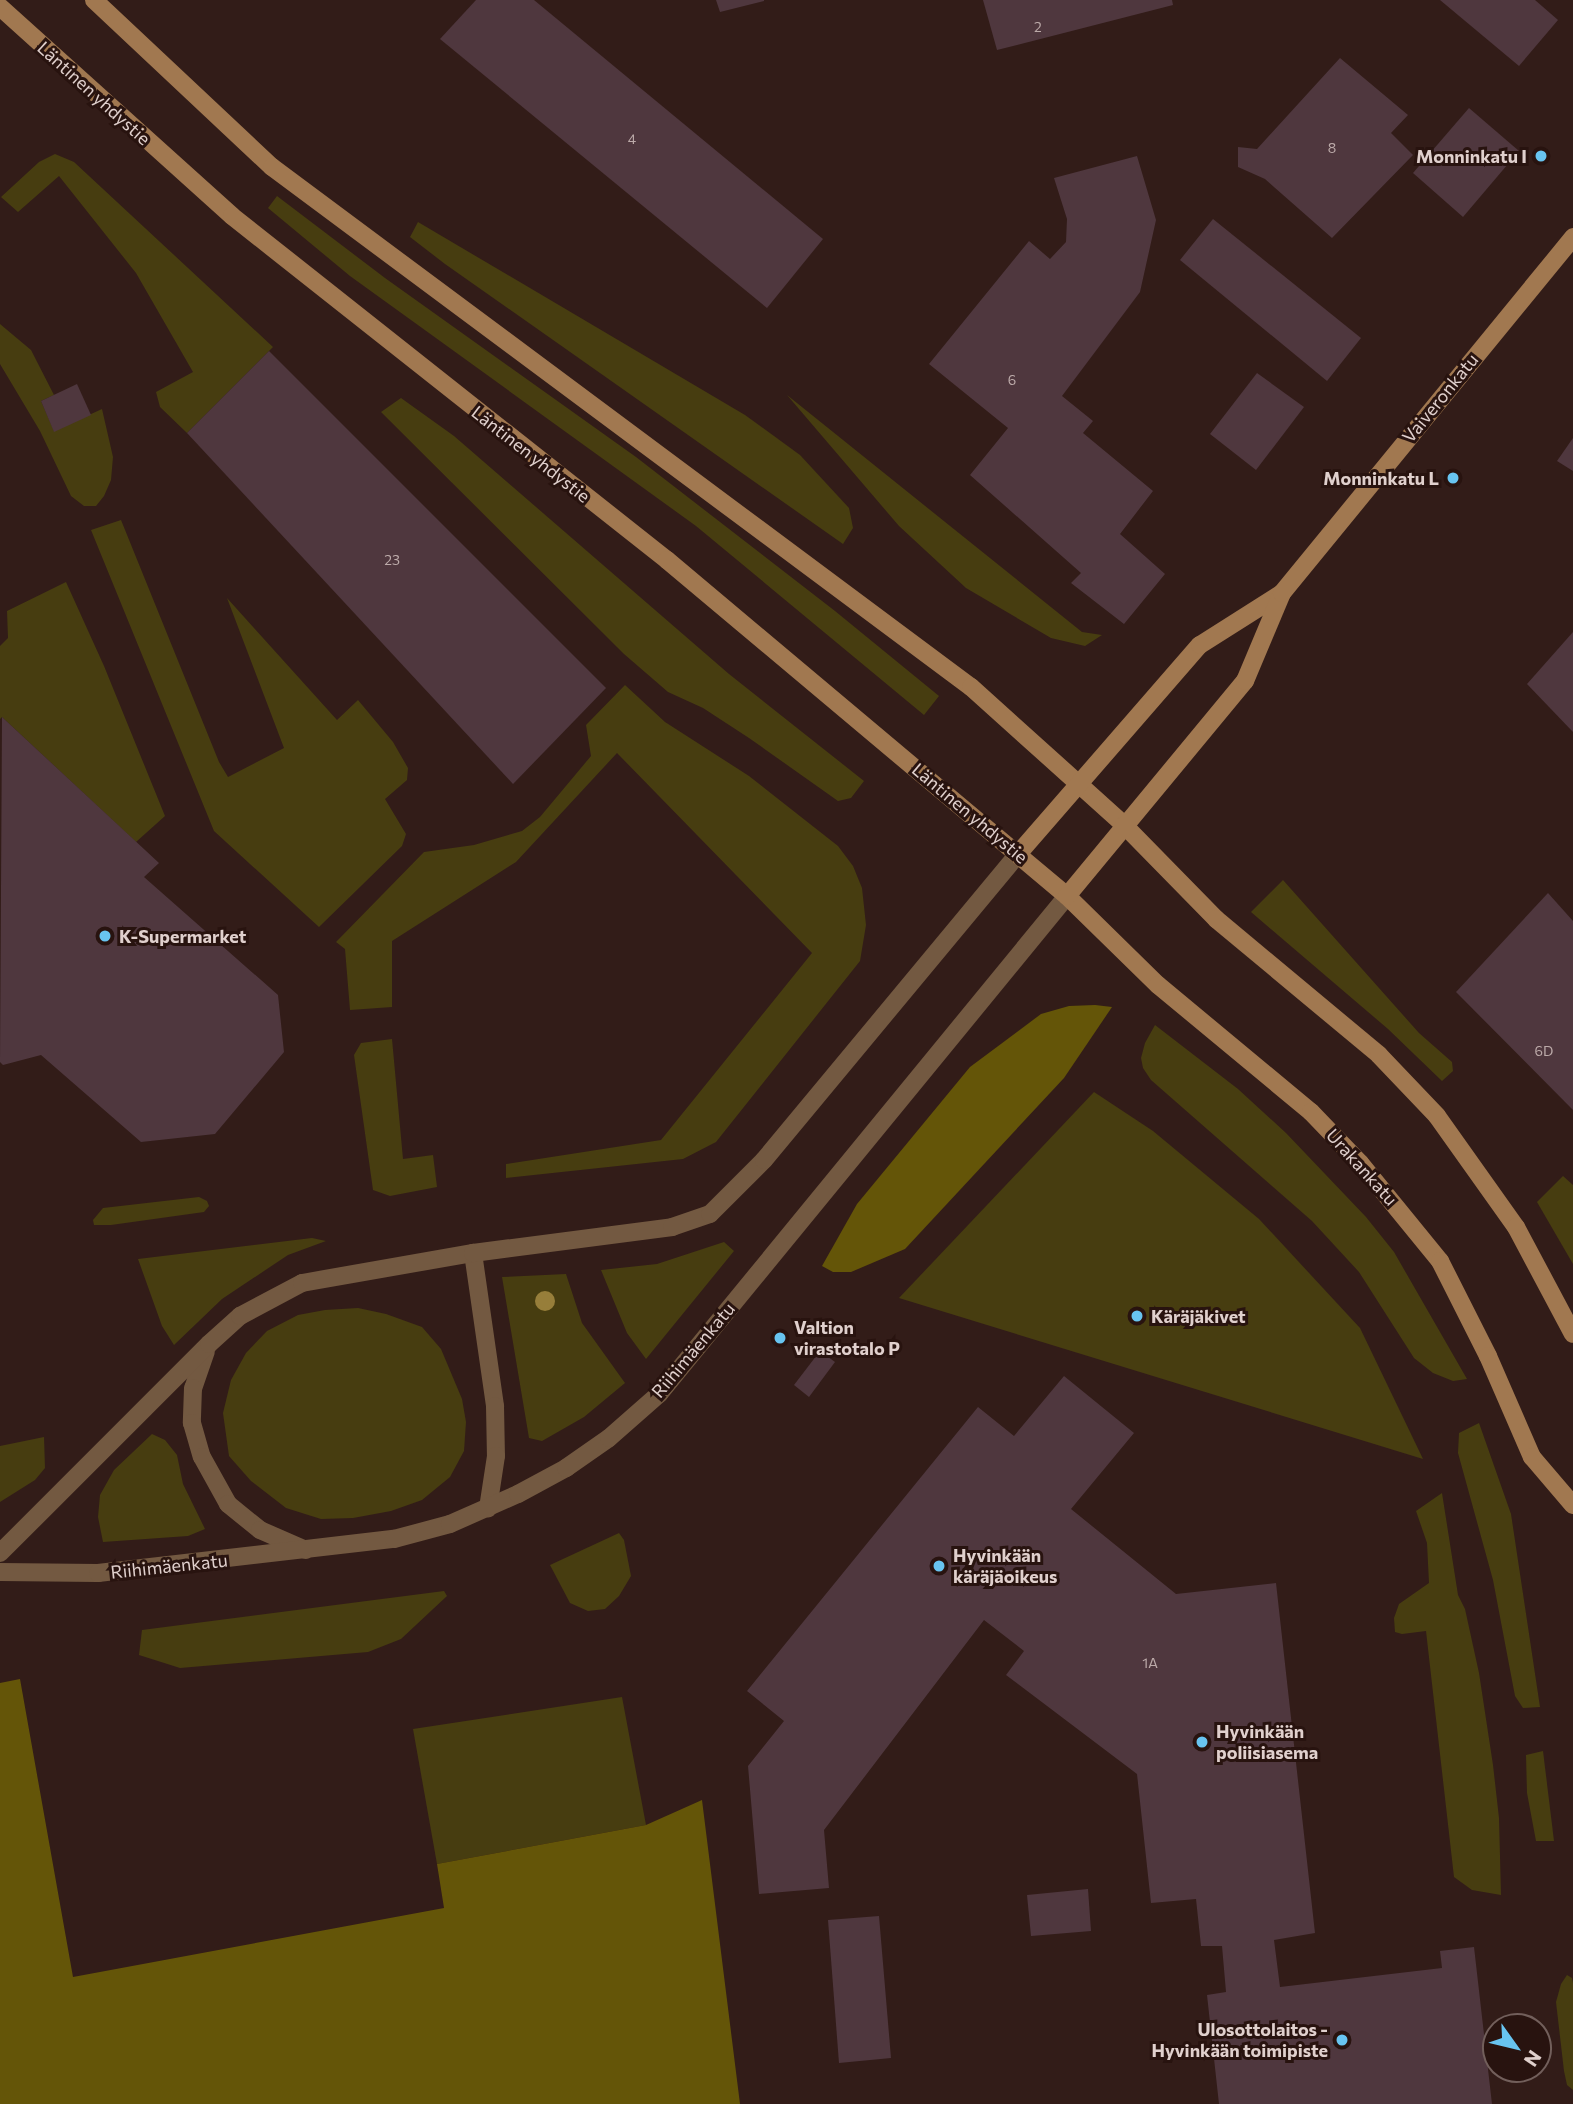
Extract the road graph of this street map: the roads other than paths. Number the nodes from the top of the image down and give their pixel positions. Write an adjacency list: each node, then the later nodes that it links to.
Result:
1 (94, 0): 5 (main road)
2 (0, 7): 7 (main road, Läntinen yhdystie)
3 (1573, 237): 4 (main road, Vaiveronkatu)
4 (1282, 593): 5 (main road, Vaiveronkatu); 6 (main road, Vaiveronkatu)
5 (1078, 784): 6 (main road); 7 (main road, Vaiveronkatu)
6 (1124, 825): 8 (main road, Vaiveronkatu); 10 (main road)
7 (1018, 854): 8 (main road, Läntinen yhdystie); 9 (street)
8 (1067, 896): 12 (main road, Urakankatu); 13 (street, Riihimäenkatu)
9 (473, 1253): 11 (street); 13 (street)
10 (1573, 1335)
11 (209, 1344): 14 (street); 15 (street)
12 (1573, 1506)
13 (488, 1508): 14 (street, Riihimäenkatu)
14 (307, 1550): 16 (street, Riihimäenkatu)
15 (0, 1553)
16 (0, 1572)

